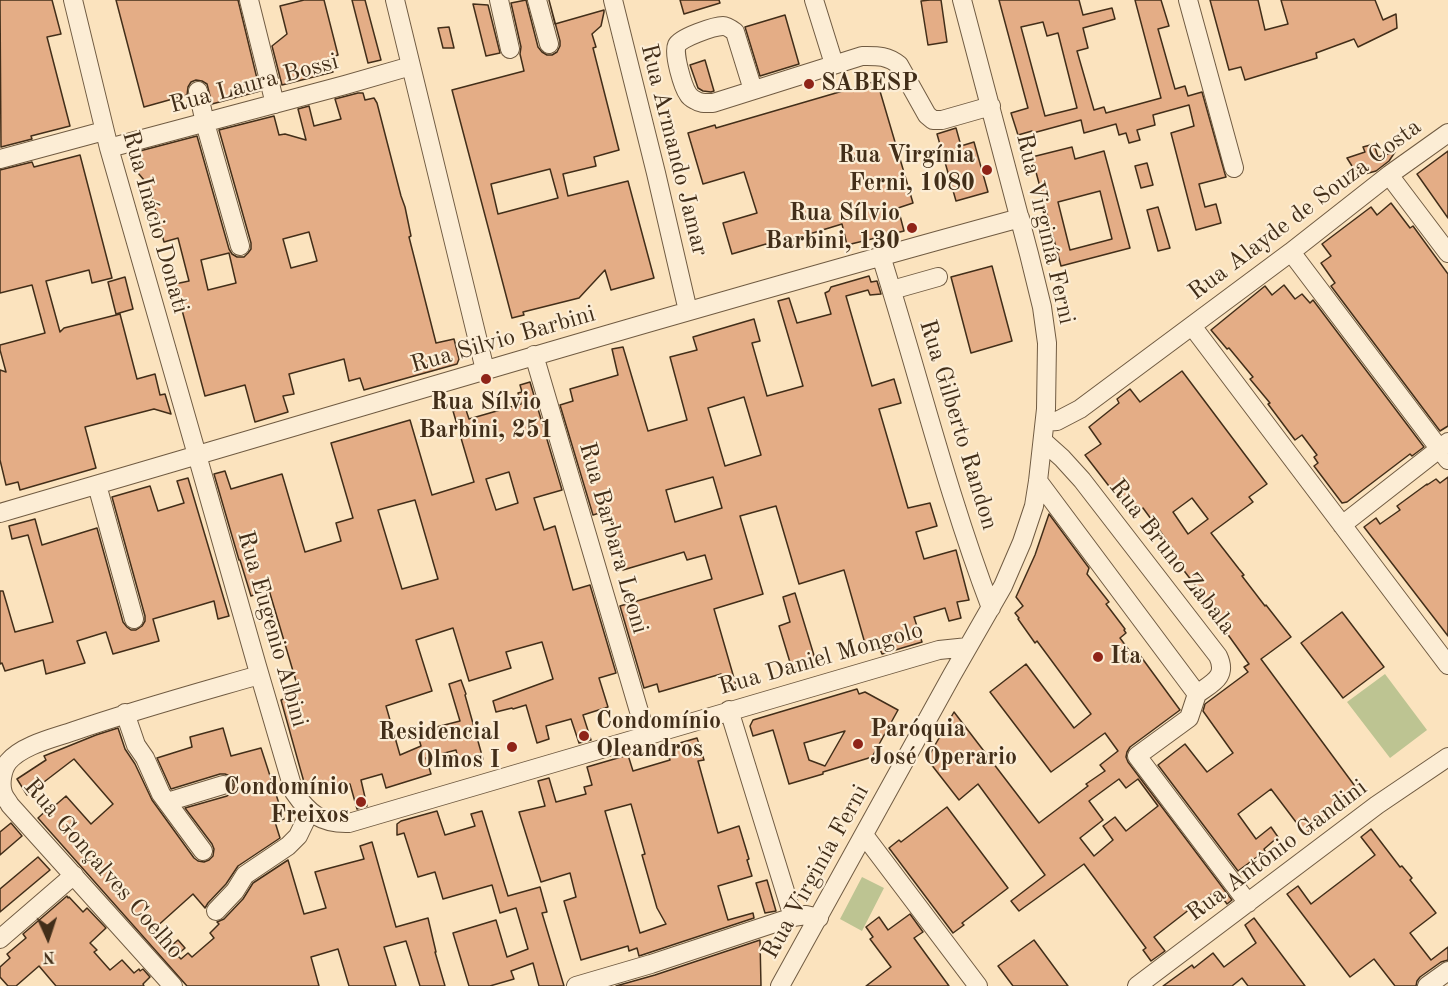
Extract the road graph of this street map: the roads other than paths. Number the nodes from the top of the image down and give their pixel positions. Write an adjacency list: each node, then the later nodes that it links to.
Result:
1 (73, 0): 20 (street, Rua Inácio Donati)
2 (249, 0): 16 (street)
3 (395, 0): 13 (street)
4 (499, 0): 11 (street)
5 (537, 0): 10 (street)
6 (613, 0): 31 (street, Rua Armando Jamar)
7 (814, 0): 12 (street)
8 (962, 0): 17 (street, Rua Virginía Ferni)
9 (1188, 0): 22 (street)
10 (549, 44)
11 (510, 49)
12 (834, 64): 14 (street); 17 (street)
13 (411, 66): 16 (street, Rua Laura Bossi); 34 (street)
14 (753, 90): 14 (street)
15 (198, 91): 18 (street)
16 (275, 104): 18 (street, Rua Laura Bossi)
17 (991, 106): 24 (street, Rua Virginía Ferni)
18 (205, 123): 20 (street, Rua Laura Bossi); 25 (street)
19 (1448, 133): 23 (street, Rua Alayde de Souza Costa)
20 (106, 139): 21 (street, Rua Laura Bossi); 38 (street, Rua Inácio Donati)
21 (8, 155)
22 (1234, 168)
23 (1389, 175): 26 (street, Rua Alayde de Souza Costa); 27 (street)
24 (1020, 218): 28 (street, Rua Silvio Barbini); 35 (street, Rua Virginía Ferni)
25 (240, 246)
26 (1291, 252): 32 (street, Rua Alayde de Souza Costa); 37 (street)
27 (1448, 253)
28 (881, 256): 30 (street, Rua Gilberto Randon); 31 (street, Rua Silvio Barbini)
29 (938, 277): 30 (street)
30 (892, 290): 43 (street, Rua Gilberto Randon)
31 (688, 311): 33 (street, Rua Silvio Barbini)
32 (1192, 326): 35 (street, Rua Alayde de Souza Costa); 42 (street)
33 (534, 355): 34 (street, Rua Silvio Barbini); 51 (street, Rua Barbara Leoni)
34 (485, 370): 38 (street, Rua Silvio Barbini)
35 (1045, 423): 36 (street, Rua Virginía Ferni)
36 (1043, 441): 39 (street, Rua Virginía Ferni); 48 (street, Rua Bruno Zabala)
37 (1445, 450): 42 (street)
38 (197, 455): 40 (street, Rua Silvio Barbini); 47 (street, Rua Eugenio Albini)
39 (1038, 481): 43 (street, Rua Virginía Ferni); 48 (street)
40 (97, 485): 41 (street, Rua Silvio Barbini); 44 (street)
41 (0, 513)
42 (1342, 525): 46 (street)
43 (991, 608): 45 (street, Rua Virginía Ferni)
44 (134, 619)
45 (968, 647): 49 (street, Rua Daniel Mongolo); 56 (street, Rua Virginía Ferni)
46 (1448, 665)
47 (260, 675): 50 (street); 55 (street, Rua Eugenio Albini)
48 (1197, 694): 59 (street)
49 (729, 710): 51 (street, Rua Daniel Mongolo); 61 (street)
50 (125, 713): 54 (street); 58 (street, Rua Gonçalves Coelho)
51 (646, 735): 55 (street, Rua Daniel Mongolo)
52 (1448, 757): 59 (street, Rua Antônio Gandini)
53 (223, 785): 54 (street)
54 (166, 802): 57 (street)
55 (310, 811): 60 (street)
56 (864, 835): 62 (street, Rua Virginía Ferni); 68 (street)
57 (203, 851)
58 (74, 875): 63 (street); 65 (street, Rua Gonçalves Coelho)
59 (1248, 903): 69 (street, Rua Antônio Gandini)
60 (216, 911)
61 (793, 917): 62 (street); 66 (street)
62 (819, 918): 67 (street, Rua Virginía Ferni)
63 (0, 939)
64 (1448, 970): 70 (street)
65 (173, 986)
66 (576, 986)
67 (780, 986)
68 (978, 986)
69 (1137, 986)
70 (1427, 986)

